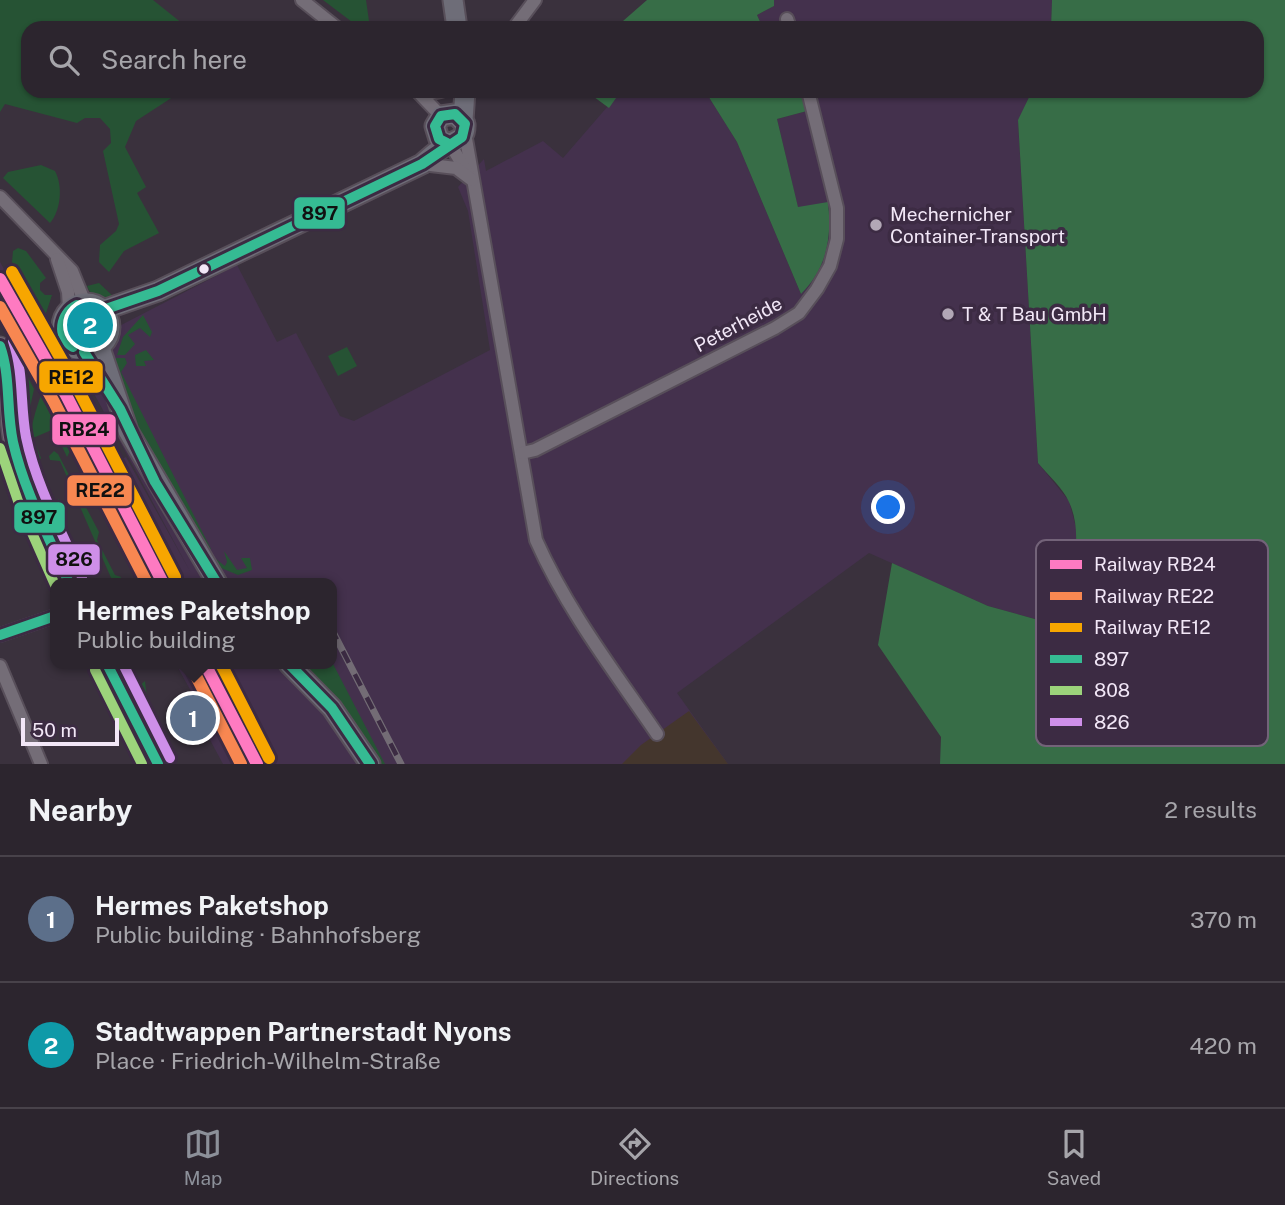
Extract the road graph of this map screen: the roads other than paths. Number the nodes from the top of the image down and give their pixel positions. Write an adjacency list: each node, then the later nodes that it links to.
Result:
1 (302, 0): 4 (street)
2 (453, 0): 5 (main road)
3 (535, 0): 6 (street)
4 (328, 21)
5 (456, 21)
6 (519, 21)
7 (424, 98): 11 (street)
8 (451, 98): 11 (main road)
9 (462, 98): 11 (main road)
10 (810, 98): 18 (street, Peterheide)
11 (449, 129): 12 (main road); 13 (street); 13 (street)
12 (415, 167): 13 (street); 15 (main road)
13 (474, 184): 18 (street)
14 (0, 197): 15 (street)
15 (92, 312): 17 (main road); 17 (main road)
16 (0, 346): 19 (street)
17 (92, 350): 20 (main road)
18 (522, 453): 26 (street)
19 (67, 578)
20 (215, 578)
21 (50, 618): 22 (street)
22 (0, 635)
23 (0, 666): 27 (street)
24 (110, 669): 28 (street)
25 (294, 669): 29 (main road)
26 (657, 734)
27 (41, 764)
28 (158, 764)
29 (370, 764)

